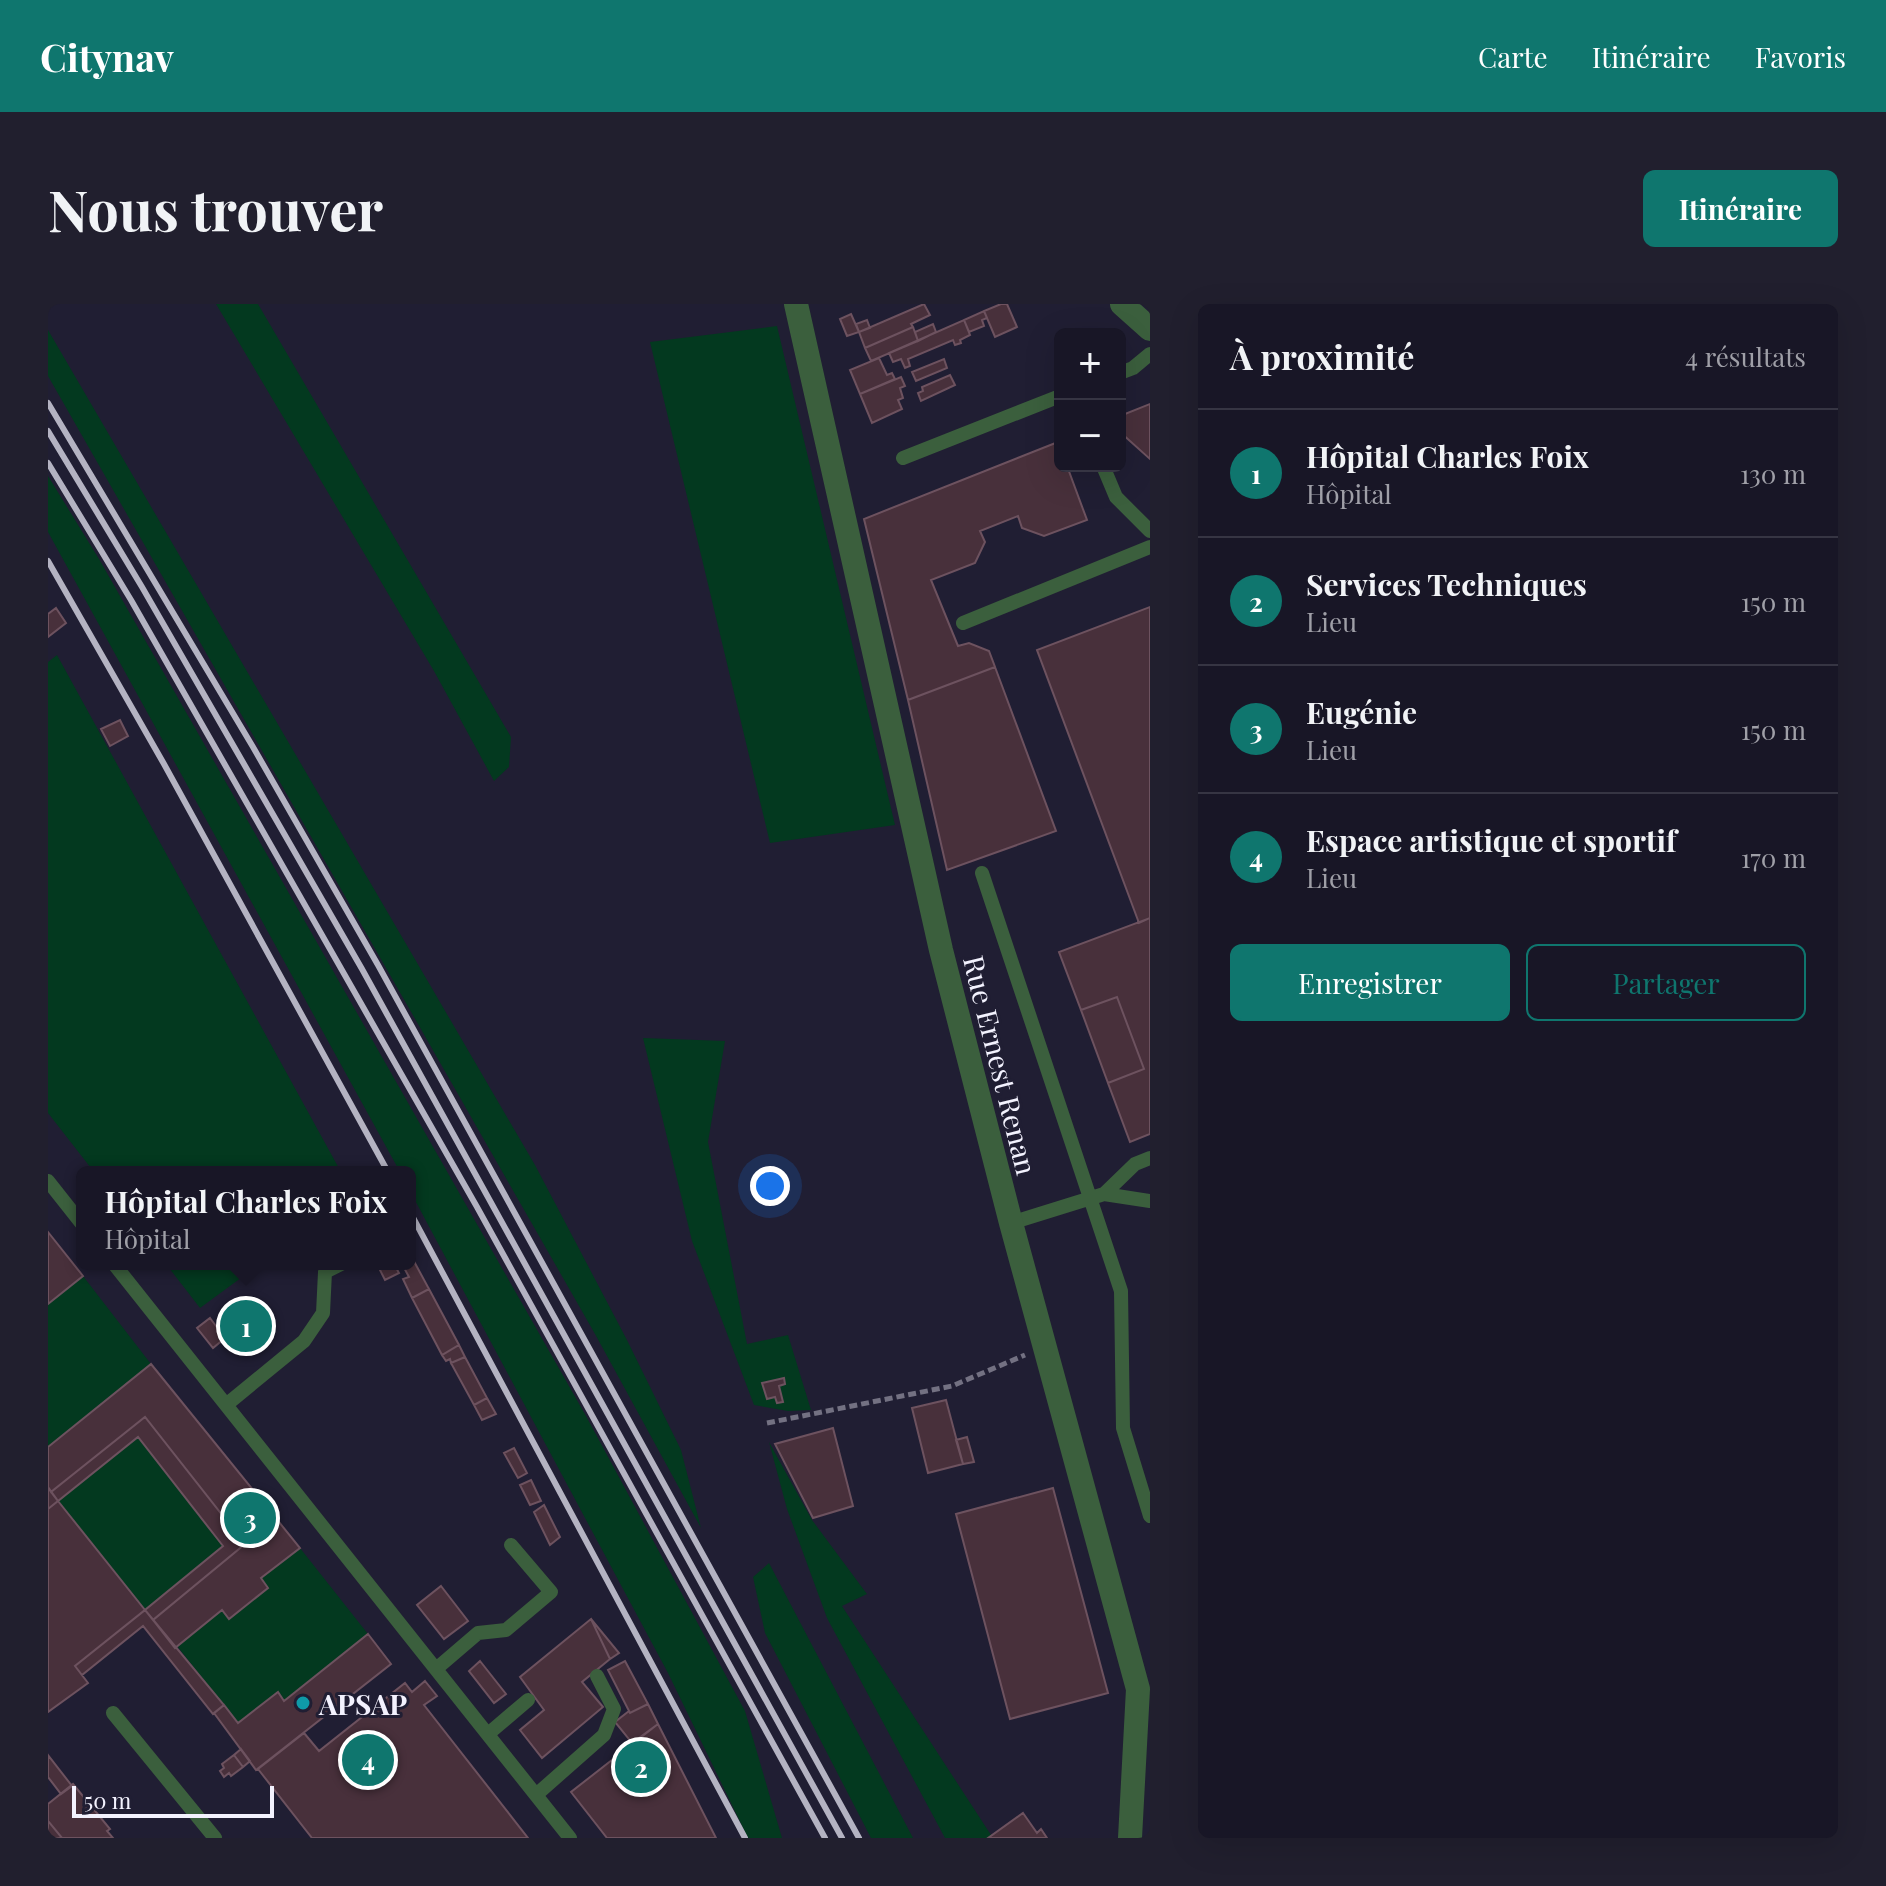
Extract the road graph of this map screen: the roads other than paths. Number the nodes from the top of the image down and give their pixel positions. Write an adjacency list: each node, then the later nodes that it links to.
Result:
1 (796, 304): 18 (street, Rue Ernest Renan)
2 (1122, 304): 3 (street)
3 (1150, 329)
4 (1150, 354): 5 (lane)
5 (1126, 371)
6 (1054, 398): 7 (lane)
7 (903, 458)
8 (1106, 472): 9 (lane)
9 (1150, 531)
10 (1150, 547): 11 (lane)
11 (963, 623)
12 (982, 873): 15 (lane)
13 (1150, 1158): 15 (lane)
14 (48, 1181): 17 (lane)
15 (1097, 1197): 16 (lane); 18 (lane); 22 (lane)
16 (1150, 1201)
17 (76, 1216)
18 (1011, 1223): 32 (street, Rue Ernest Renan)
19 (119, 1270): 21 (lane)
20 (329, 1270): 21 (lane)
21 (226, 1405): 24 (lane)
22 (1150, 1516)
23 (511, 1545): 24 (lane)
24 (436, 1669): 28 (lane)
25 (597, 1676): 29 (lane)
26 (528, 1700): 28 (lane)
27 (113, 1713): 30 (lane)
28 (488, 1734): 29 (lane)
29 (536, 1795): 31 (lane)
30 (215, 1838)
31 (570, 1838)
32 (1130, 1838)

